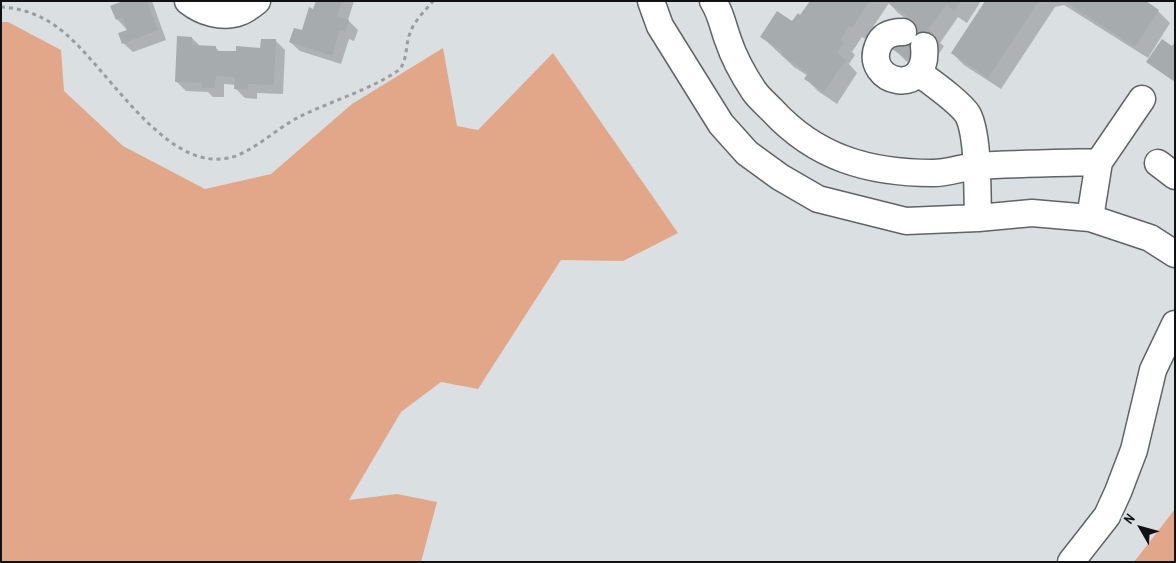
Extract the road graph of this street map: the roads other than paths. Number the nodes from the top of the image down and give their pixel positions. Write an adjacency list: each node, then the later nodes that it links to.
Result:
1 (188, 1): 2 (street)
2 (257, 1)
3 (651, 1): 9 (street)
4 (713, 1): 8 (street)
5 (919, 73): 5 (street); 8 (street)
6 (1142, 99): 7 (street)
7 (1099, 162): 8 (street); 10 (street)
8 (976, 166): 9 (street)
9 (978, 218): 10 (street)
10 (1090, 218): 11 (street)
11 (1175, 254)
12 (1175, 324): 13 (street)
13 (1071, 562)

